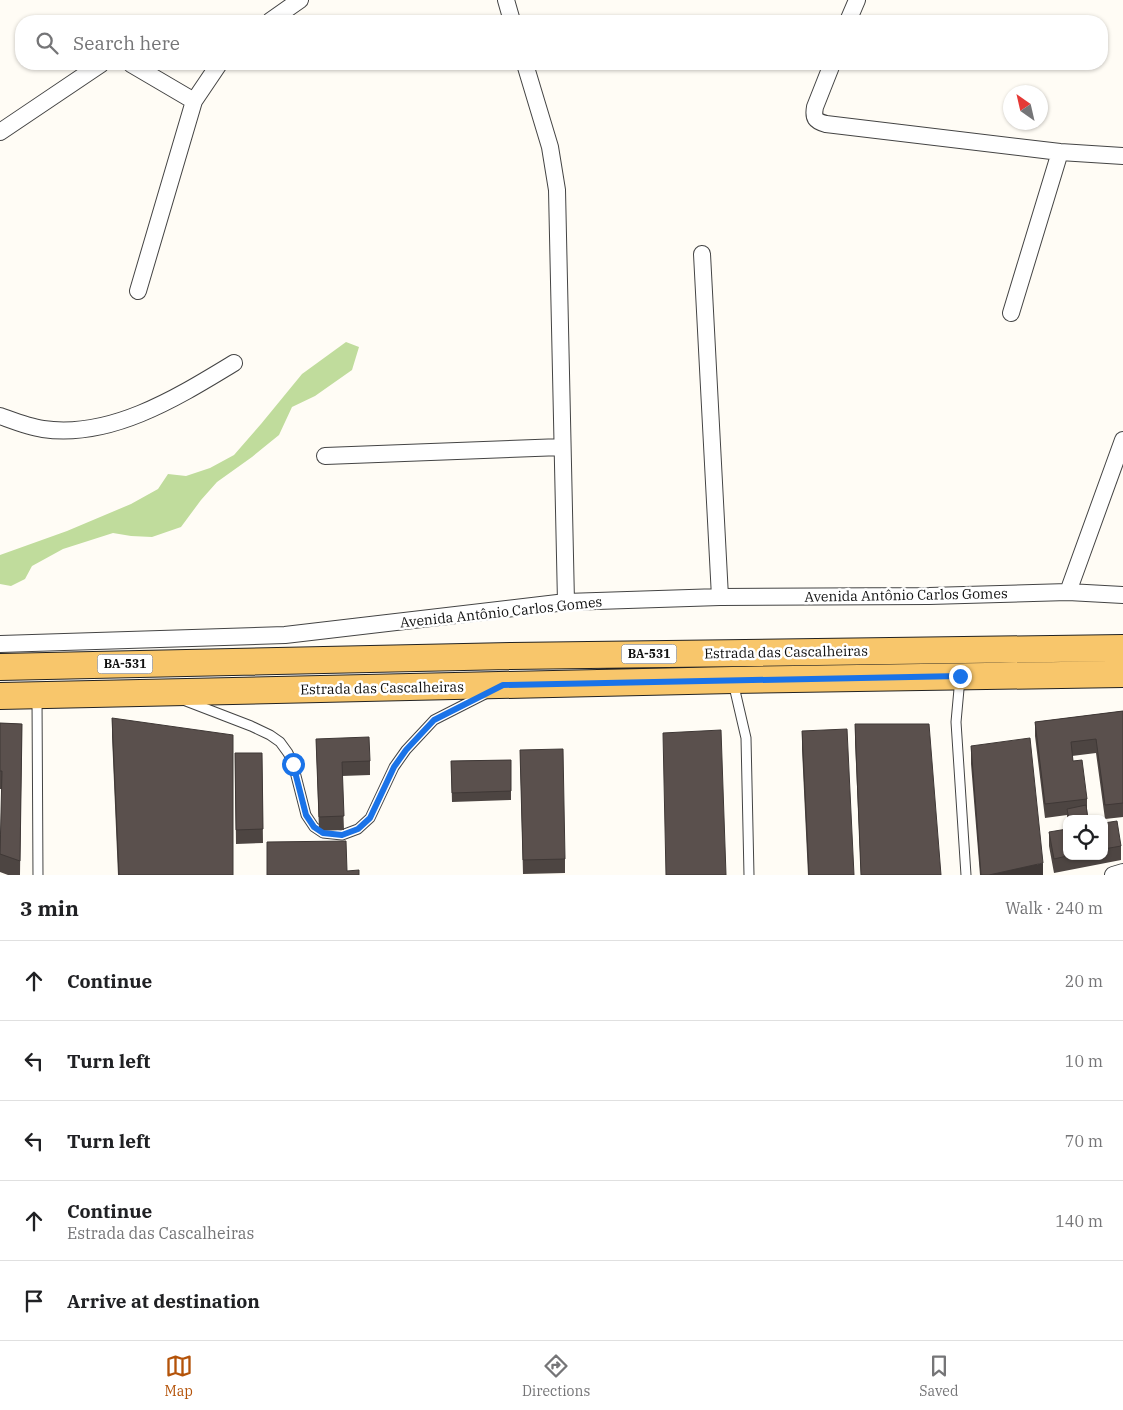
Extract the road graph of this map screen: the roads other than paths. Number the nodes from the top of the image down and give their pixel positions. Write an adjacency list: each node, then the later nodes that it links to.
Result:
1 (300, 0): 4 (street)
2 (506, 0): 5 (street)
3 (857, 0): 6 (street)
4 (279, 15)
5 (510, 15)
6 (851, 15)
7 (93, 70): 13 (street)
8 (141, 70): 12 (street)
9 (215, 70): 12 (street)
10 (527, 70): 22 (street)
11 (830, 70): 14 (street)
12 (194, 101): 17 (street)
13 (0, 132)
14 (1060, 152): 15 (street); 18 (street)
15 (1123, 156)
16 (702, 254): 26 (street)
17 (138, 292)
18 (1011, 313)
19 (234, 363): 20 (street)
20 (0, 416)
21 (1123, 440): 24 (street)
22 (562, 446): 23 (street); 27 (street)
23 (325, 456)
24 (1068, 592): 25 (street, Avenida Antônio Carlos Gomes); 26 (street, Avenida Antônio Carlos Gomes)
25 (1123, 595)
26 (720, 597): 27 (street, Avenida Antônio Carlos Gomes)
27 (566, 602): 28 (street, Avenida Antônio Carlos Gomes)
28 (0, 644)
29 (1123, 648): 30 (main road, Estrada das Cascalheiras / BA-531)
30 (0, 667)
31 (1123, 674): 32 (main road, Estrada das Cascalheiras / BA-531)
32 (960, 676): 33 (main road, Estrada das Cascalheiras / BA-531); 41 (lane)
33 (733, 680): 34 (main road, Estrada das Cascalheiras / BA-531); 40 (lane)
34 (503, 685): 35 (main road, Estrada das Cascalheiras / BA-531); 35 (lane)
35 (168, 692): 37 (main road, Estrada das Cascalheiras / BA-531)
36 (0, 696): 37 (main road, Estrada das Cascalheiras / BA-531)
37 (37, 696): 39 (lane)
38 (1123, 872): 42 (street)
39 (38, 875)
40 (749, 875)
41 (966, 875)
42 (1114, 875)

